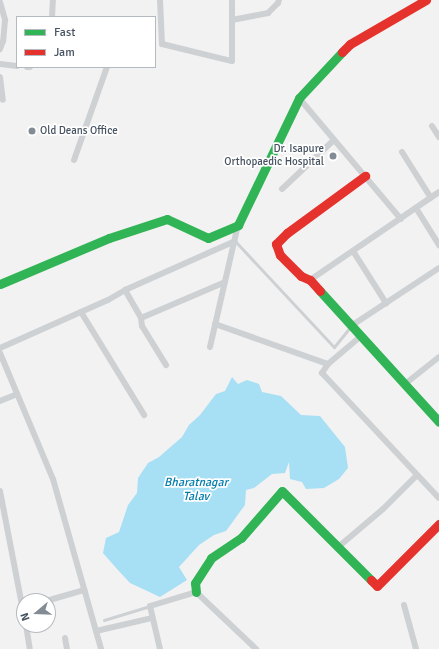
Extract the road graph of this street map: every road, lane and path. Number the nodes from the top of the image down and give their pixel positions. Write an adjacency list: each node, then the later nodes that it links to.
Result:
1 (53, 0): 7 (street)
2 (160, 0): 9 (street)
3 (232, 0): 8 (street)
4 (279, 0): 8 (street)
5 (426, 0): 16 (street)
6 (0, 2): 11 (street)
7 (52, 16)
8 (232, 20): 9 (street)
9 (162, 44): 10 (street)
10 (156, 46)
11 (0, 49)
12 (0, 64): 13 (street)
13 (16, 66)
14 (107, 68): 22 (street)
15 (0, 77): 17 (street)
16 (299, 98): 20 (street); 29 (street)
17 (3, 100)
18 (432, 126): 19 (street)
19 (439, 137)
20 (334, 140): 23 (street); 24 (street)
21 (402, 152): 26 (street)
22 (74, 160)
23 (365, 176): 28 (street); 34 (street)
24 (282, 189)
25 (439, 192): 26 (street)
26 (431, 198): 27 (street)
27 (416, 208): 28 (street); 31 (street)
28 (401, 219): 32 (street)
29 (238, 225): 30 (street); 36 (street)
30 (235, 241): 35 (street); 37 (street); 42 (lane)
31 (439, 245)
32 (353, 251): 34 (street); 38 (street)
33 (439, 268): 38 (street)
34 (310, 280): 42 (street)
35 (225, 282): 40 (street); 41 (street)
36 (0, 284)
37 (125, 290): 39 (street); 40 (street)
38 (386, 303): 42 (street)
39 (81, 312): 45 (street); 53 (street)
40 (141, 318): 49 (street)
41 (215, 324): 44 (street); 48 (street)
42 (351, 326): 43 (street)
43 (361, 336): 48 (street); 50 (street)
44 (210, 347)
45 (0, 348)
46 (0, 353): 51 (street)
47 (439, 357): 50 (street)
48 (328, 364): 55 (street)
49 (166, 365)
50 (404, 384): 54 (street)
51 (17, 394): 52 (street); 60 (street)
52 (0, 401)
53 (144, 415)
54 (439, 422)
55 (417, 475): 57 (street); 59 (street)
56 (0, 491): 62 (street)
57 (439, 498)
58 (439, 524): 59 (street)
59 (337, 548): 61 (street)
60 (84, 590): 63 (street); 68 (street)
61 (196, 592): 65 (street); 75 (street)
62 (20, 593)
63 (56, 598)
64 (404, 605): 76 (street)
65 (150, 606): 66 (street); 67 (lane)
66 (152, 618): 68 (street); 74 (street)
67 (104, 620)
68 (96, 631): 73 (street)
69 (27, 633): 71 (street)
70 (65, 638): 72 (street)
71 (30, 649)
72 (67, 649)
73 (101, 649)
74 (160, 649)
75 (256, 649)
76 (416, 649)

